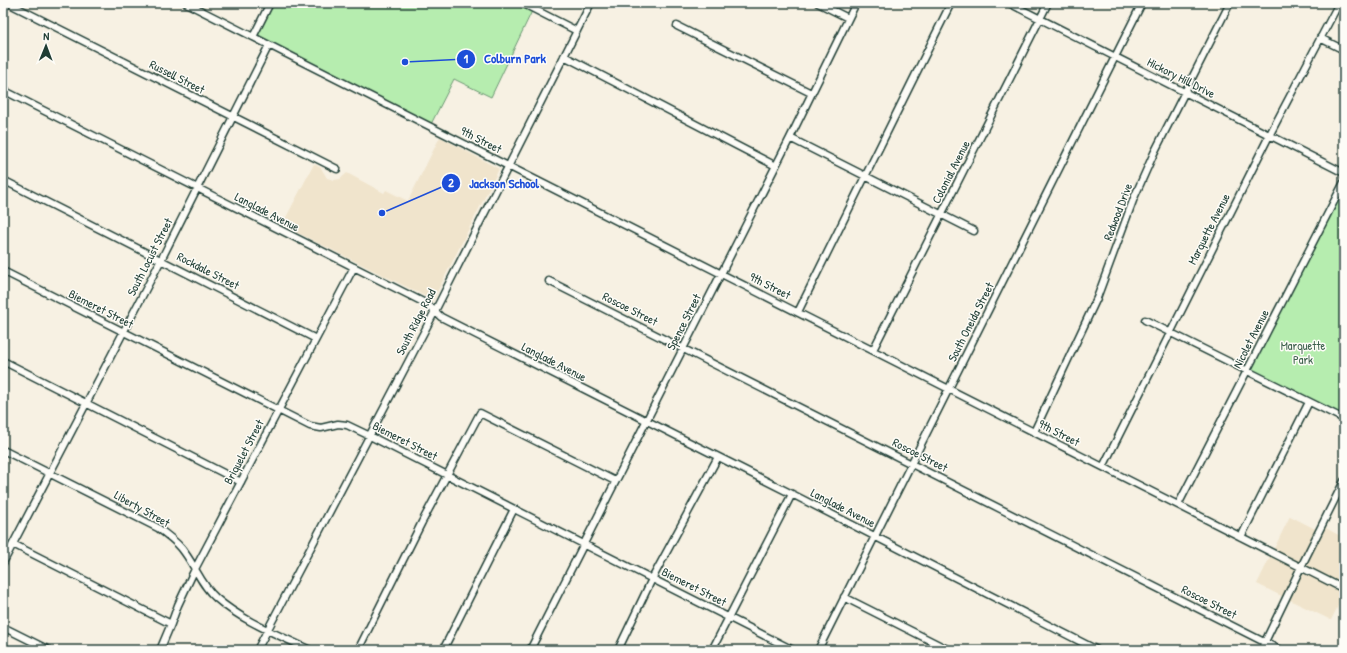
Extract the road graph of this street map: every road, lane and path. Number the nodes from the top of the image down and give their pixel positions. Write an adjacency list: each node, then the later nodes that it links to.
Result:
1 (8, 3): 27 (street, Russell Street)
2 (186, 3): 18 (street, 9th Street)
3 (270, 3): 18 (street)
4 (522, 3): 17 (street)
5 (591, 3): 17 (street, South Ridge Road)
6 (818, 3): 14 (street)
7 (856, 3): 14 (street, Spence Street)
8 (951, 3): 34 (street)
9 (1009, 3): 15 (street, Hickory Hill Drive)
10 (1048, 3): 15 (street, Colonial Avenue)
11 (1142, 3): 23 (street, South Oneida Street)
12 (1230, 3): 25 (street, Redwood Drive)
13 (1339, 3): 19 (street, Marquette Avenue)
14 (848, 18): 26 (street, Spence Street)
15 (1040, 19): 23 (street, Hickory Hill Drive); 38 (street, Colonial Avenue)
16 (677, 26): 26 (street)
17 (577, 31): 22 (street, South Ridge Road)
18 (253, 37): 20 (street, 9th Street)
19 (1320, 38): 21 (street); 28 (street, Marquette Avenue)
20 (269, 45): 27 (street, South Locust Street); 30 (street, 9th Street)
21 (1344, 50)
22 (564, 56): 30 (street, South Ridge Road); 31 (street)
23 (1115, 57): 25 (street, Hickory Hill Drive); 55 (street, South Oneida Street)
24 (3, 90): 37 (street, Langlade Avenue)
25 (1185, 92): 28 (street, Hickory Hill Drive); 61 (street, Redwood Drive)
26 (811, 93): 29 (street, Spence Street)
27 (232, 117): 32 (street, Russell Street); 37 (street, South Locust Street)
28 (1269, 136): 33 (street, Hickory Hill Drive); 49 (street, Marquette Avenue)
29 (790, 138): 31 (street, Spence Street); 34 (street)
30 (509, 166): 43 (street, 9th Street); 45 (street, South Ridge Road)
31 (776, 166): 43 (street, Spence Street)
32 (337, 169)
33 (1344, 173)
34 (865, 176): 38 (street); 46 (street)
35 (3, 180): 40 (street, Rockdale Street)
36 (1344, 182): 54 (street, Nicolet Avenue)
37 (197, 188): 40 (street, South Locust Street); 41 (street, Langlade Avenue)
38 (942, 214): 39 (street); 52 (street, Colonial Avenue)
39 (974, 231)
40 (161, 260): 48 (street, South Locust Street); 50 (street, Rockdale Street)
41 (354, 267): 45 (street, Langlade Avenue); 50 (street, Briquelet Street)
42 (3, 271): 48 (street, Biemeret Street)
43 (720, 273): 46 (street, 9th Street); 51 (street, Spence Street)
44 (549, 281): 51 (street, Roscoe Street)
45 (435, 311): 60 (street, Langlade Avenue); 62 (street, South Ridge Road)
46 (798, 312): 52 (street, 9th Street)
47 (1145, 320): 49 (street)
48 (123, 332): 57 (street, South Locust Street); 58 (street, Biemeret Street)
49 (1170, 333): 54 (street); 66 (street, Marquette Avenue)
50 (316, 339): 58 (street, Briquelet Street)
51 (683, 348): 60 (street, Spence Street); 65 (street, Roscoe Street)
52 (873, 350): 55 (street, 9th Street)
53 (3, 361): 57 (street)
54 (1247, 371): 56 (street); 73 (street, Nicolet Avenue)
55 (950, 389): 61 (street, 9th Street); 65 (street, South Oneida Street)
56 (1309, 402): 59 (street); 76 (street)
57 (86, 403): 67 (street, South Locust Street); 71 (street)
58 (279, 411): 62 (street, Biemeret Street); 71 (street, Briquelet Street)
59 (1344, 419)
60 (646, 421): 64 (street, Langlade Avenue); 69 (street, Spence Street)
61 (1034, 432): 66 (street, 9th Street)
62 (370, 436): 68 (street, Biemeret Street); 88 (street, South Ridge Road)
63 (3, 450): 67 (street, Liberty Street)
64 (718, 457): 72 (street, Langlade Avenue); 82 (street)
65 (912, 464): 75 (street, South Oneida Street); 89 (street, Roscoe Street)
66 (1103, 467): 73 (street, 9th Street)
67 (49, 473): 77 (street, South Locust Street); 81 (street, Liberty Street)
68 (447, 475): 69 (street); 74 (street, Biemeret Street); 94 (street)
69 (615, 481): 78 (street, Spence Street)
70 (1344, 481): 80 (street)
71 (241, 482): 81 (street, Briquelet Street)
72 (792, 494): 75 (street, Langlade Avenue); 85 (street)
73 (1178, 505): 76 (street, 9th Street)
74 (514, 509): 78 (street, Biemeret Street); 95 (street)
75 (874, 536): 84 (street, South Oneida Street); 102 (street, Langlade Avenue)
76 (1241, 537): 80 (street, 9th Street)
77 (13, 544): 79 (street, South Locust Street); 86 (street)
78 (583, 544): 82 (street, Biemeret Street); 96 (street, Spence Street)
79 (3, 563)
80 (1300, 567): 83 (street, 9th Street); 89 (street)
81 (195, 569): 86 (street, Briquelet Street); 88 (street, Liberty Street)
82 (652, 579): 85 (street, Biemeret Street); 97 (street)
83 (1344, 589)
84 (844, 597): 100 (street, South Oneida Street); 101 (street)
85 (729, 617): 98 (street); 99 (street, Biemeret Street)
86 (171, 624): 91 (street, Briquelet Street)
87 (3, 627): 90 (street)
88 (268, 629): 92 (street, South Ridge Road); 93 (street, Liberty Street)
89 (1265, 642): 103 (street); 104 (street, Roscoe Street)
90 (49, 650)
91 (160, 650)
92 (257, 650)
93 (310, 650)
94 (358, 650)
95 (443, 650)
96 (530, 650)
97 (618, 650)
98 (712, 650)
99 (793, 650)
100 (818, 650)
101 (949, 650)
102 (1097, 650)
103 (1261, 650)
104 (1280, 650)

